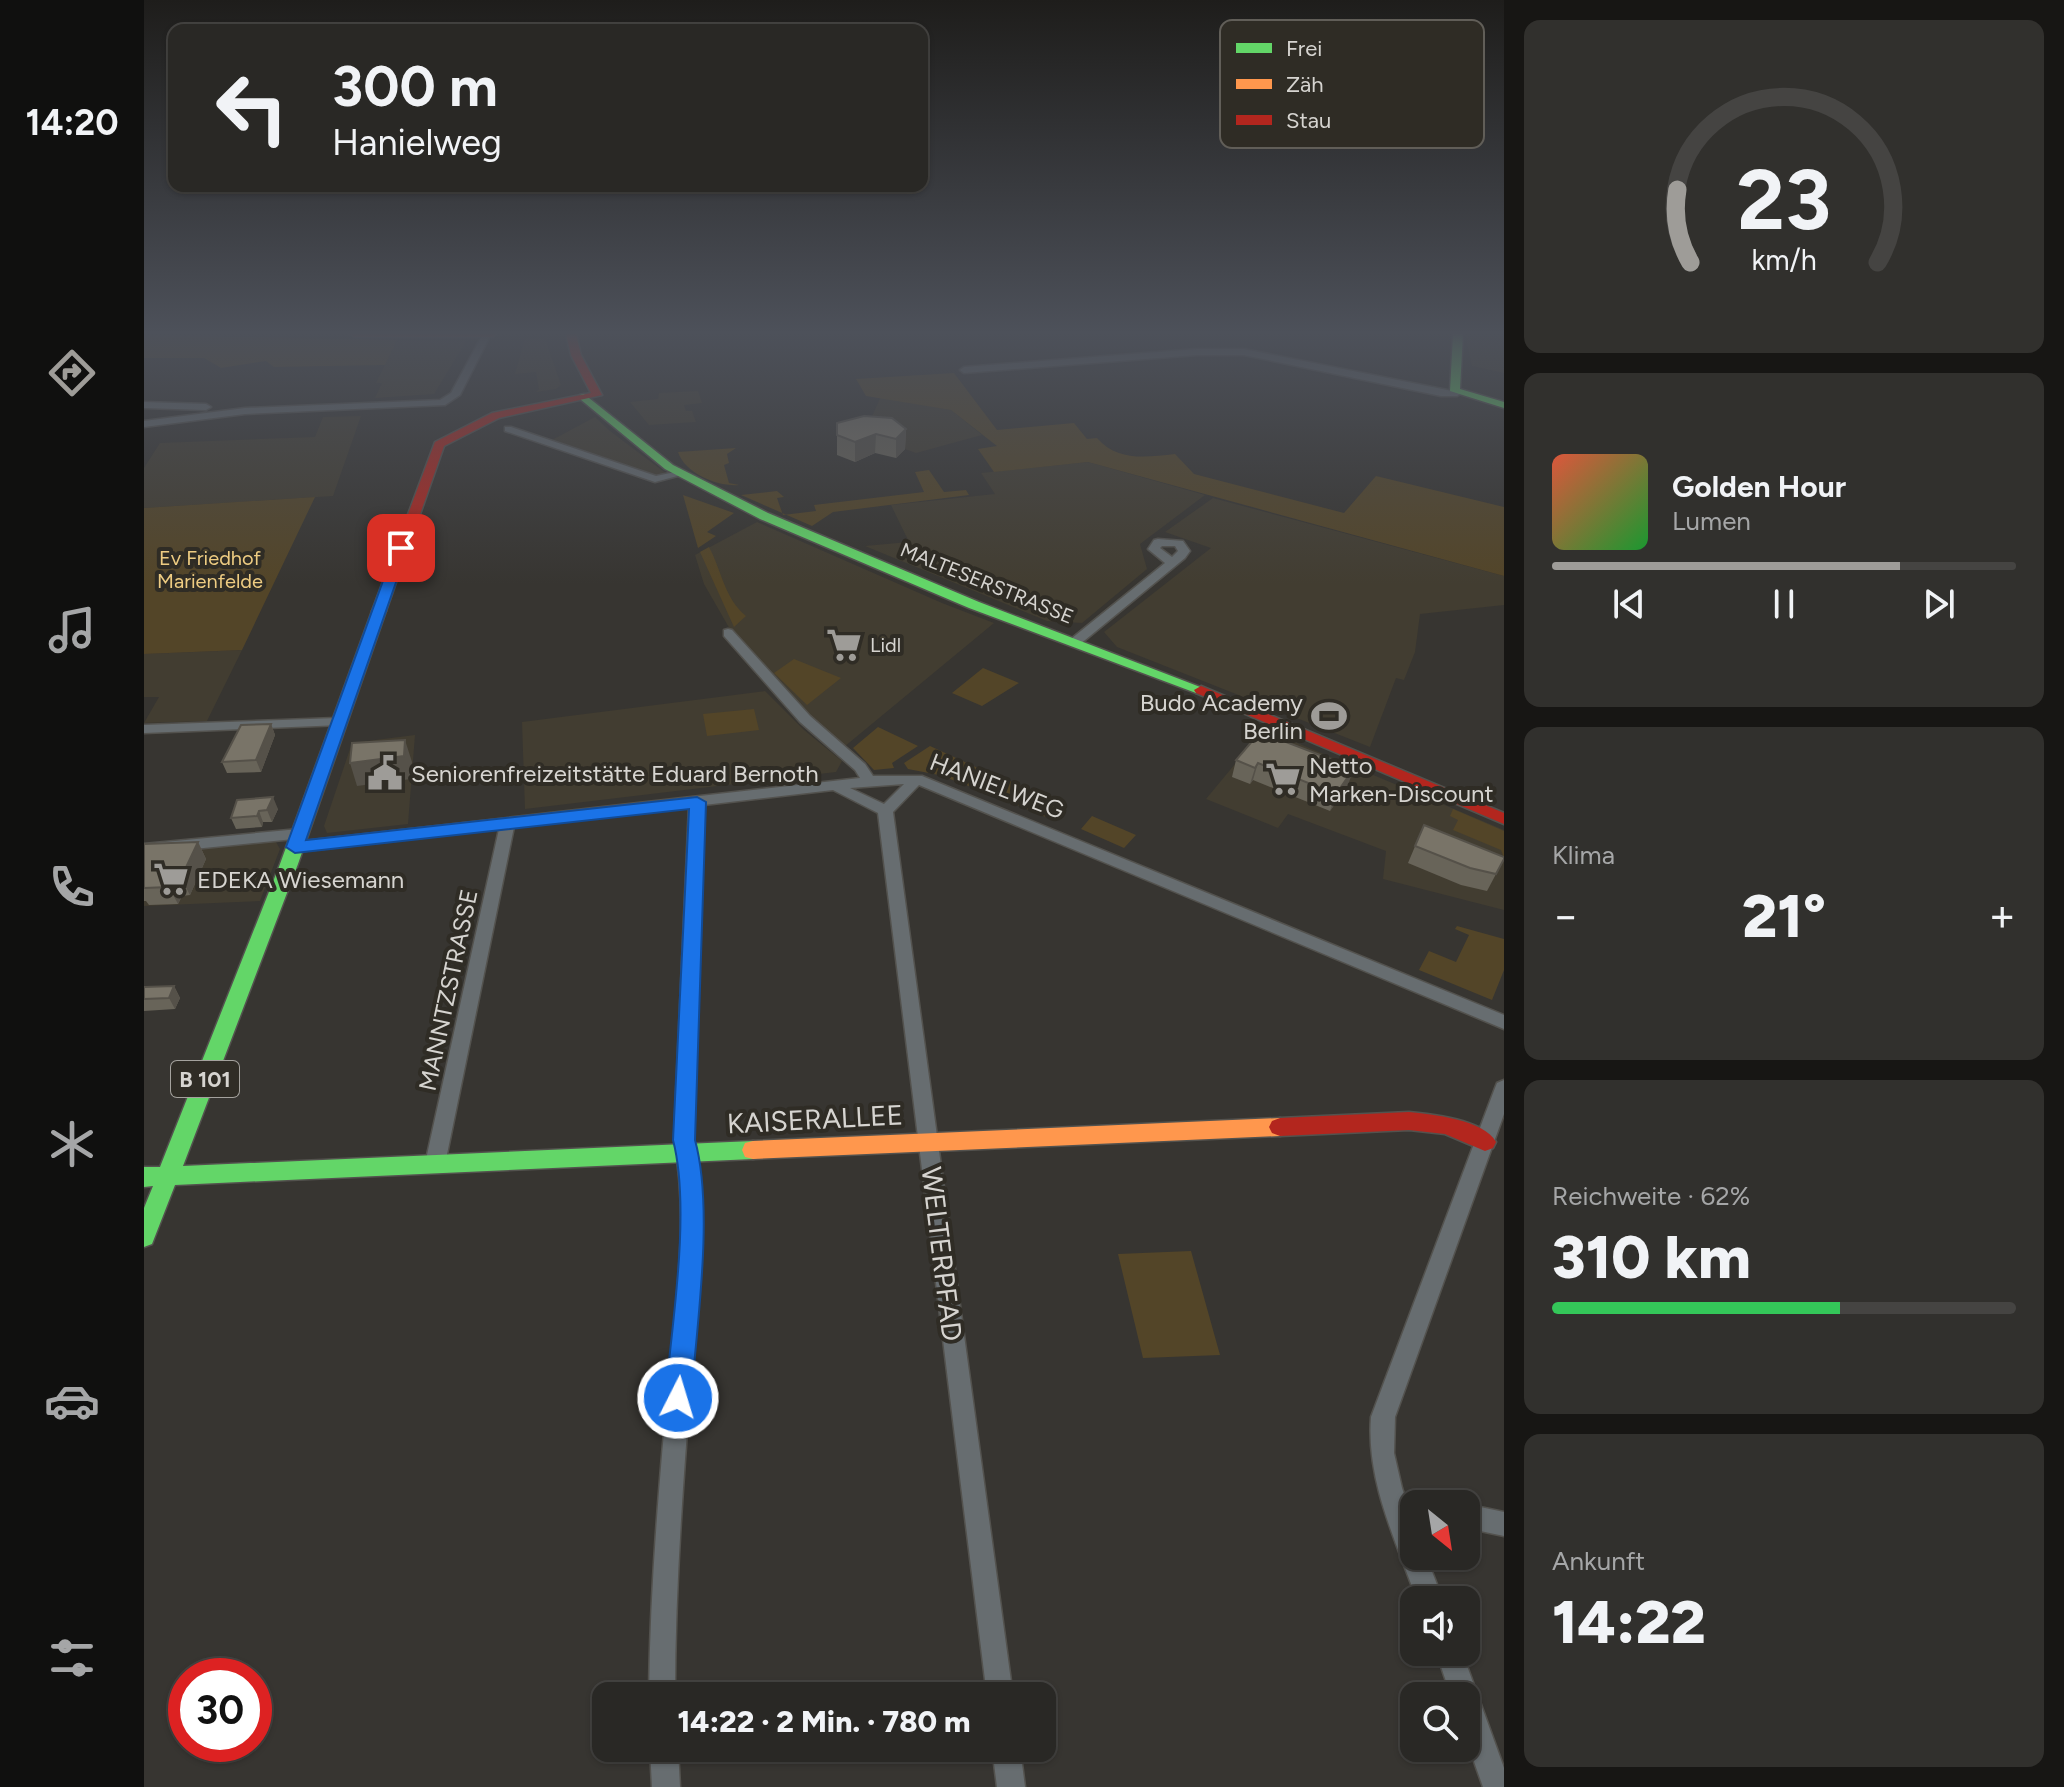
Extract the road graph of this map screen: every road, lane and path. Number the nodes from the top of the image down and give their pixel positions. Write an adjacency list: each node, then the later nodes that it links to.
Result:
1 (192, 417): 4 (street)
2 (465, 417): 10 (main road, B 101)
3 (610, 417): 6 (main road)
4 (144, 424)
5 (508, 429): 6 (street, MALTESERSTRASSE)
6 (680, 474): 9 (main road, MALTESERSTRASSE)
7 (1172, 563): 9 (street)
8 (728, 633): 13 (street)
9 (1075, 642): 15 (main road, MALTESERSTRASSE)
10 (337, 722): 11 (street); 21 (main road, B 101)
11 (144, 729)
12 (917, 779): 13 (street, HANIELWEG); 18 (street); 23 (street, HANIELWEG)
13 (869, 781): 14 (street, HANIELWEG)
14 (839, 785): 16 (street, HANIELWEG); 18 (street)
15 (1449, 793): 17 (main road, MALTESERSTRASSE); 19 (main road, MALTESERSTRASSE)
16 (697, 802): 20 (street, HANIELWEG); 27 (street)
17 (1504, 807)
18 (886, 811): 25 (street, WELTERPFAD)
19 (1504, 819)
20 (507, 825): 21 (street, HANIELWEG); 28 (street, MANNTZSTRASSE)
21 (297, 841): 22 (street, HANIELWEG); 29 (main road, B 101)
22 (144, 849)
23 (1504, 1022)
24 (1504, 1088): 26 (street)
25 (928, 1142): 26 (main road, KAISERALLEE); 27 (main road, KAISERALLEE); 36 (street, WELTERPFAD)
26 (1485, 1142): 32 (street)
27 (687, 1153): 28 (main road, KAISERALLEE); 35 (street)
28 (435, 1164): 29 (main road, KAISERALLEE)
29 (167, 1176): 30 (main road, KAISERALLEE); 31 (main road, B 101)
30 (144, 1177)
31 (144, 1237)
32 (1400, 1495)
33 (1480, 1519): 34 (street)
34 (1504, 1524)
35 (663, 1682)
36 (998, 1682)
37 (1480, 1740): 42 (street)
38 (665, 1762): 40 (street)
39 (1008, 1762): 41 (street)
40 (666, 1787)
41 (1011, 1787)
42 (1497, 1787)

